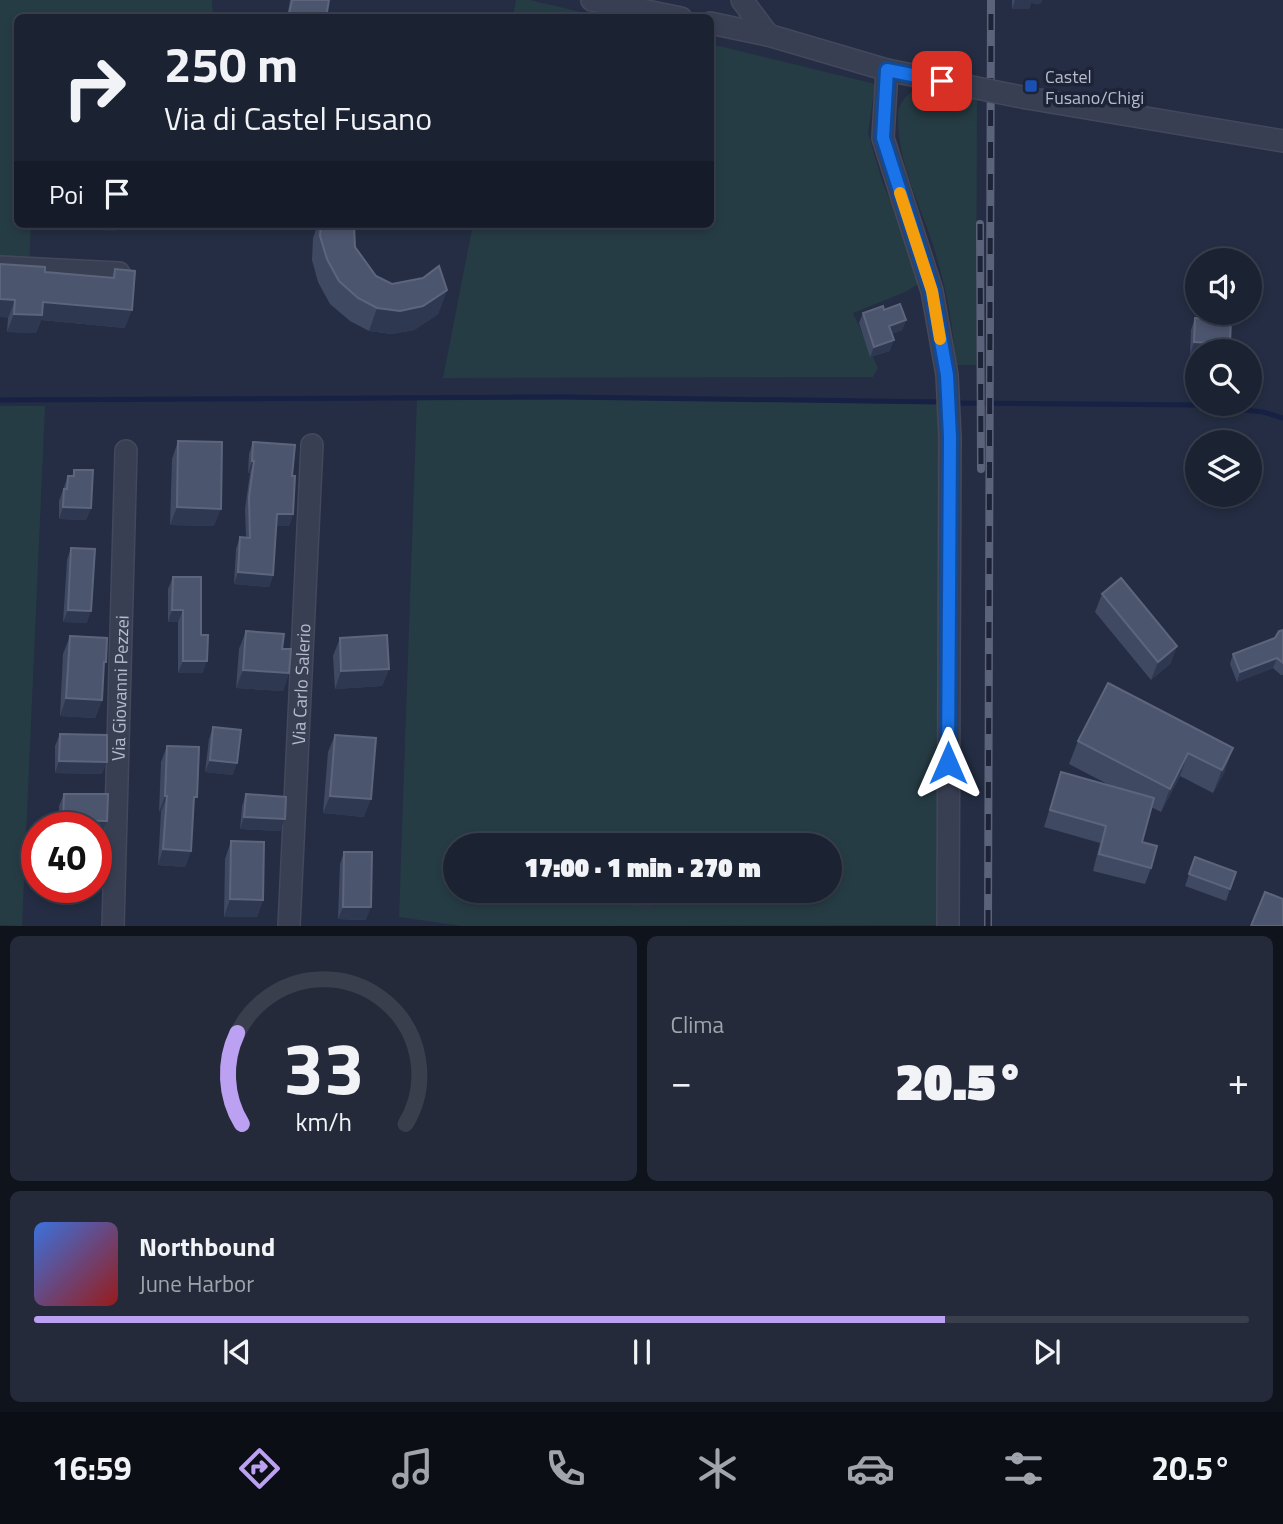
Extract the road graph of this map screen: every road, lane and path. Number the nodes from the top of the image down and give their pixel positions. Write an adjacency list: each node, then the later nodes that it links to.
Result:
1 (592, 0): 3 (street)
2 (742, 0): 5 (street)
3 (661, 14)
4 (714, 24): 5 (street)
5 (768, 35): 6 (street)
6 (887, 70): 7 (street, bridge); 14 (street)
7 (1280, 141)
8 (0, 267): 9 (street)
9 (119, 273)
10 (312, 445): 13 (street, Via Carlo Salerio)
11 (126, 451): 12 (street, Via Giovanni Pezzei)
12 (113, 926)
13 (289, 926)
14 (947, 926)

